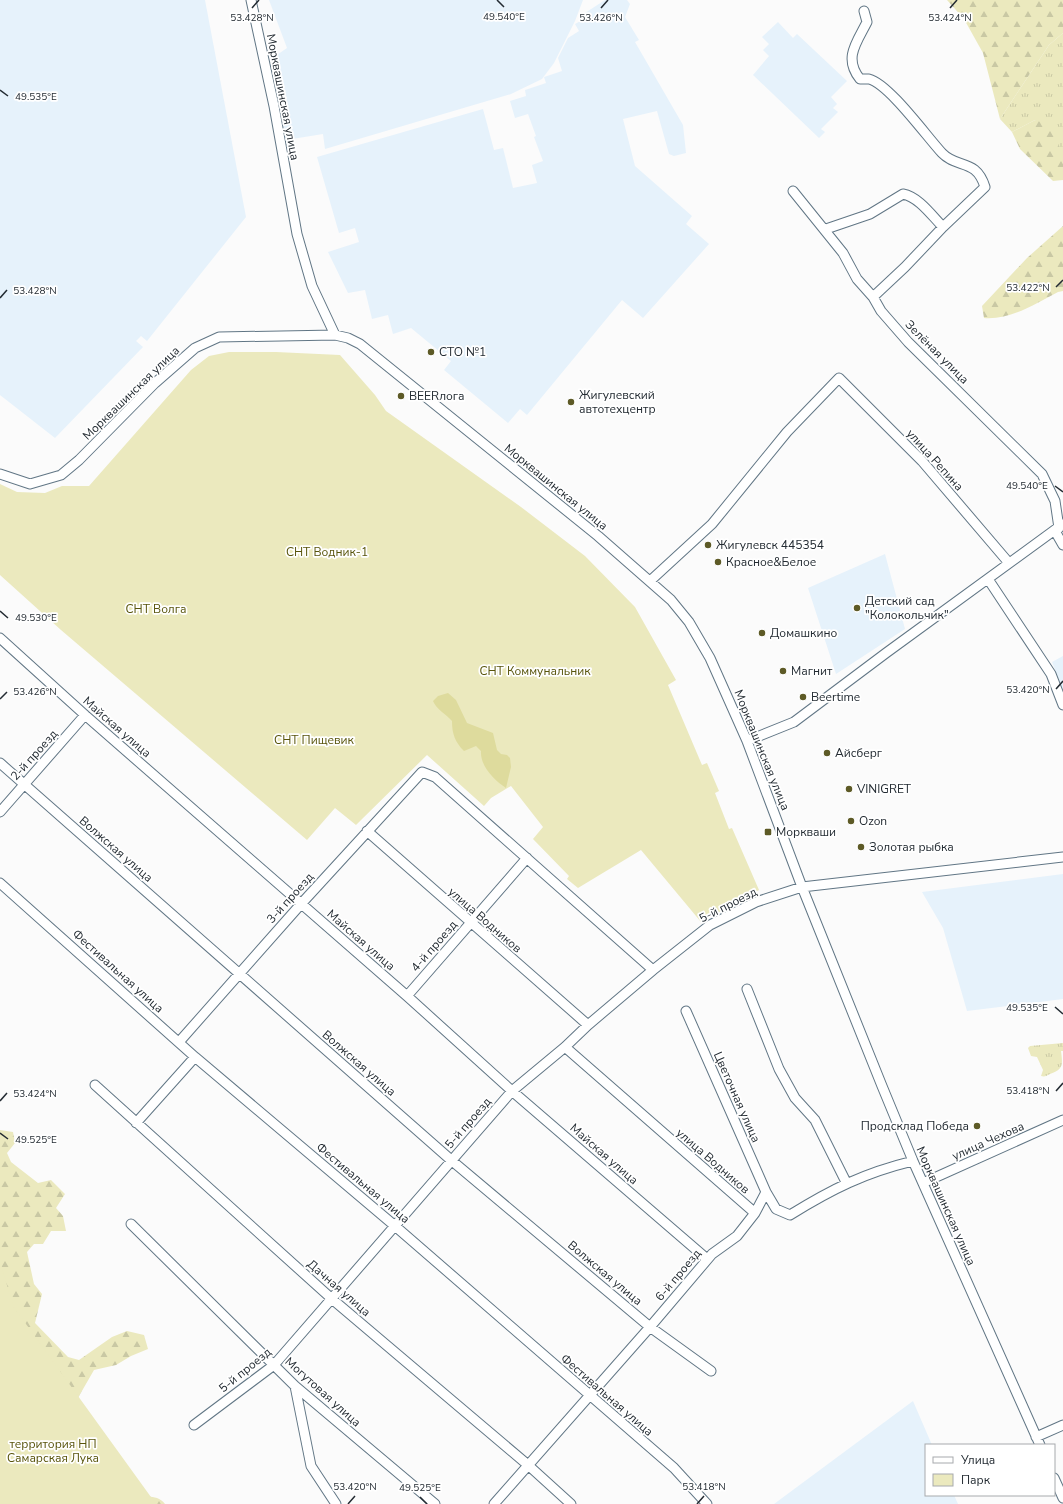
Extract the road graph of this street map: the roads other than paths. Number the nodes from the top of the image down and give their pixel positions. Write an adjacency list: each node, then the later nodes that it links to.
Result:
1 (251, 0): 7 (street, Морквашинская улица)
2 (864, 11): 4 (street)
3 (794, 191): 5 (street, Зелёная улица)
4 (943, 227): 5 (street); 6 (street)
5 (826, 229): 6 (street, Зелёная улица)
6 (873, 297): 9 (street, Зелёная улица)
7 (335, 335): 8 (street, Морквашинская улица); 13 (street, Морквашинская улица)
8 (0, 474)
9 (1059, 528): 10 (street); 11 (street)
10 (1063, 545)
11 (1009, 563): 12 (street); 13 (street, улица Репина)
12 (988, 579): 15 (street); 17 (street)
13 (650, 581): 17 (street, Морквашинская улица)
14 (0, 638): 16 (street, Майская улица)
15 (1063, 706)
16 (85, 715): 19 (street, 2-й проезд); 26 (street, Майская улица)
17 (747, 741): 25 (street, Морквашинская улица)
18 (0, 763): 19 (street, Волжская улица)
19 (24, 784): 20 (street, 2-й проезд); 29 (street, Волжская улица)
20 (0, 812)
21 (367, 831): 23 (street, 3-й проезд); 26 (street, 3-й проезд); 27 (street, улица Водников)
22 (1063, 857): 25 (street, 5-й проезд)
23 (527, 858): 27 (street, 4-й проезд); 28 (street)
24 (0, 883): 34 (street, Фестивальная улица)
25 (802, 887): 28 (street, 5-й проезд); 42 (street, Морквашинская улица)
26 (300, 904): 29 (street, 3-й проезд); 31 (street, Майская улица)
27 (471, 923): 31 (street, 4-й проезд); 33 (street, улица Водников)
28 (653, 970): 33 (street, 5-й проезд)
29 (240, 974): 34 (street, 3-й проезд); 41 (street, Волжская улица)
30 (747, 989): 43 (street)
31 (407, 996): 38 (street, Майская улица)
32 (686, 1011): 45 (street, Цветочная улица)
33 (588, 1025): 35 (street, 5-й проезд)
34 (179, 1042): 36 (street, Фестивальная улица)
35 (565, 1047): 38 (street, 5-й проезд); 46 (street, улица Водников)
36 (195, 1057): 40 (street); 48 (street, Фестивальная улица)
37 (95, 1085): 40 (street, Дачная улица)
38 (512, 1091): 41 (street, 5-й проезд); 49 (street, Майская улица)
39 (1063, 1120): 44 (street, улица Чехова)
40 (136, 1123): 50 (street, Дачная улица)
41 (451, 1160): 48 (street, 5-й проезд); 51 (street, Волжская улица)
42 (913, 1161): 43 (street); 44 (street, Морквашинская улица)
43 (846, 1182): 45 (street)
44 (923, 1183): 58 (street, Морквашинская улица)
45 (766, 1192): 46 (street, 6-й проезд)
46 (755, 1213): 49 (street, 6-й проезд)
47 (131, 1224): 52 (street, Могутовая улица)
48 (395, 1226): 50 (street, 5-й проезд); 55 (street, Фестивальная улица)
49 (707, 1259): 51 (street, 6-й проезд)
50 (332, 1299): 52 (street, 5-й проезд); 59 (street, Дачная улица)
51 (650, 1327): 53 (street, Волжская улица); 55 (street, 6-й проезд)
52 (274, 1365): 54 (street, Могутовая улица); 56 (street, 5-й проезд)
53 (711, 1371)
54 (294, 1386): 62 (street); 63 (street, Могутовая улица)
55 (589, 1396): 59 (street, 6-й проезд); 66 (street, Фестивальная улица)
56 (194, 1425)
57 (1063, 1425): 58 (street)
58 (1038, 1441)
59 (528, 1465): 64 (street, 6-й проезд); 65 (street, Дачная улица)
60 (1055, 1480): 61 (street)
61 (1063, 1498)
62 (336, 1504)
63 (435, 1504)
64 (494, 1504)
65 (571, 1504)
66 (707, 1504)

